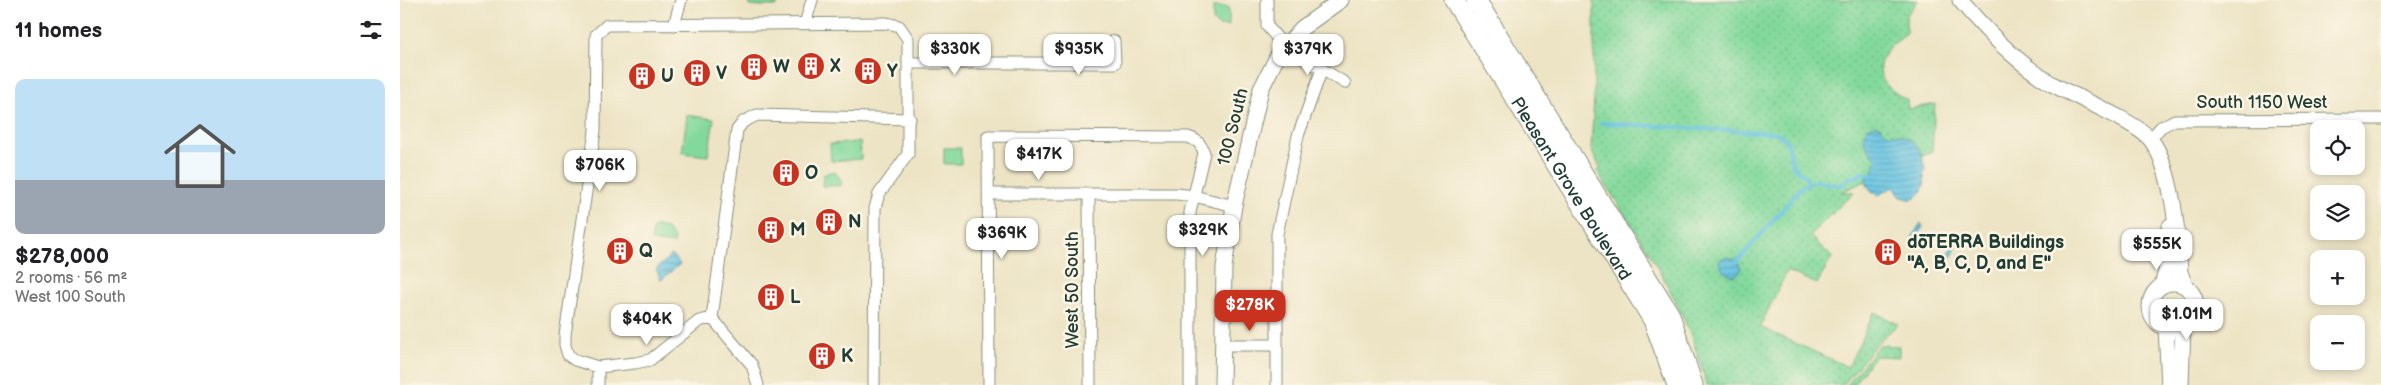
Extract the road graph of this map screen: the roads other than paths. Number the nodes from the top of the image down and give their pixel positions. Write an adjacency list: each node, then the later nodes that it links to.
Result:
1 (681, 0): 8 (street)
2 (812, 0): 9 (street)
3 (1267, 0): 11 (street)
4 (1341, 0): 11 (street, 100 South)
5 (1454, 0): 39 (main road, Pleasant Grove Boulevard)
6 (1476, 0): 40 (main road, Pleasant Grove Boulevard)
7 (1960, 0): 17 (street)
8 (674, 24): 9 (street); 30 (street)
9 (806, 24): 12 (street)
10 (1114, 41): 12 (street)
11 (1285, 47): 13 (street); 21 (street, 100 South)
12 (909, 63): 15 (street)
13 (1322, 69): 14 (street); 29 (street)
14 (1345, 83)
15 (910, 119): 25 (street); 33 (street)
16 (2381, 119): 17 (street, South 1150 West)
17 (2150, 139): 22 (street)
18 (989, 194): 19 (street); 20 (street); 34 (street)
19 (1090, 194): 20 (street); 35 (street, West 50 South)
20 (1194, 196): 21 (street); 36 (street)
21 (1234, 206): 28 (street, 100 South)
22 (2172, 208): 23 (street); 24 (street)
23 (2162, 285): 24 (street); 27 (street)
24 (2185, 286): 26 (street)
25 (712, 318): 30 (street); 32 (street)
26 (2183, 327): 27 (street); 42 (street)
27 (2166, 328): 41 (street)
28 (1223, 345): 29 (street); 37 (street, 100 South)
29 (1277, 345): 38 (street)
30 (598, 367): 31 (street)
31 (598, 385)
32 (758, 385)
33 (874, 385)
34 (989, 385)
35 (1090, 385)
36 (1190, 385)
37 (1222, 385)
38 (1277, 385)
39 (1677, 385)
40 (1693, 385)
41 (2169, 385)
42 (2180, 385)

